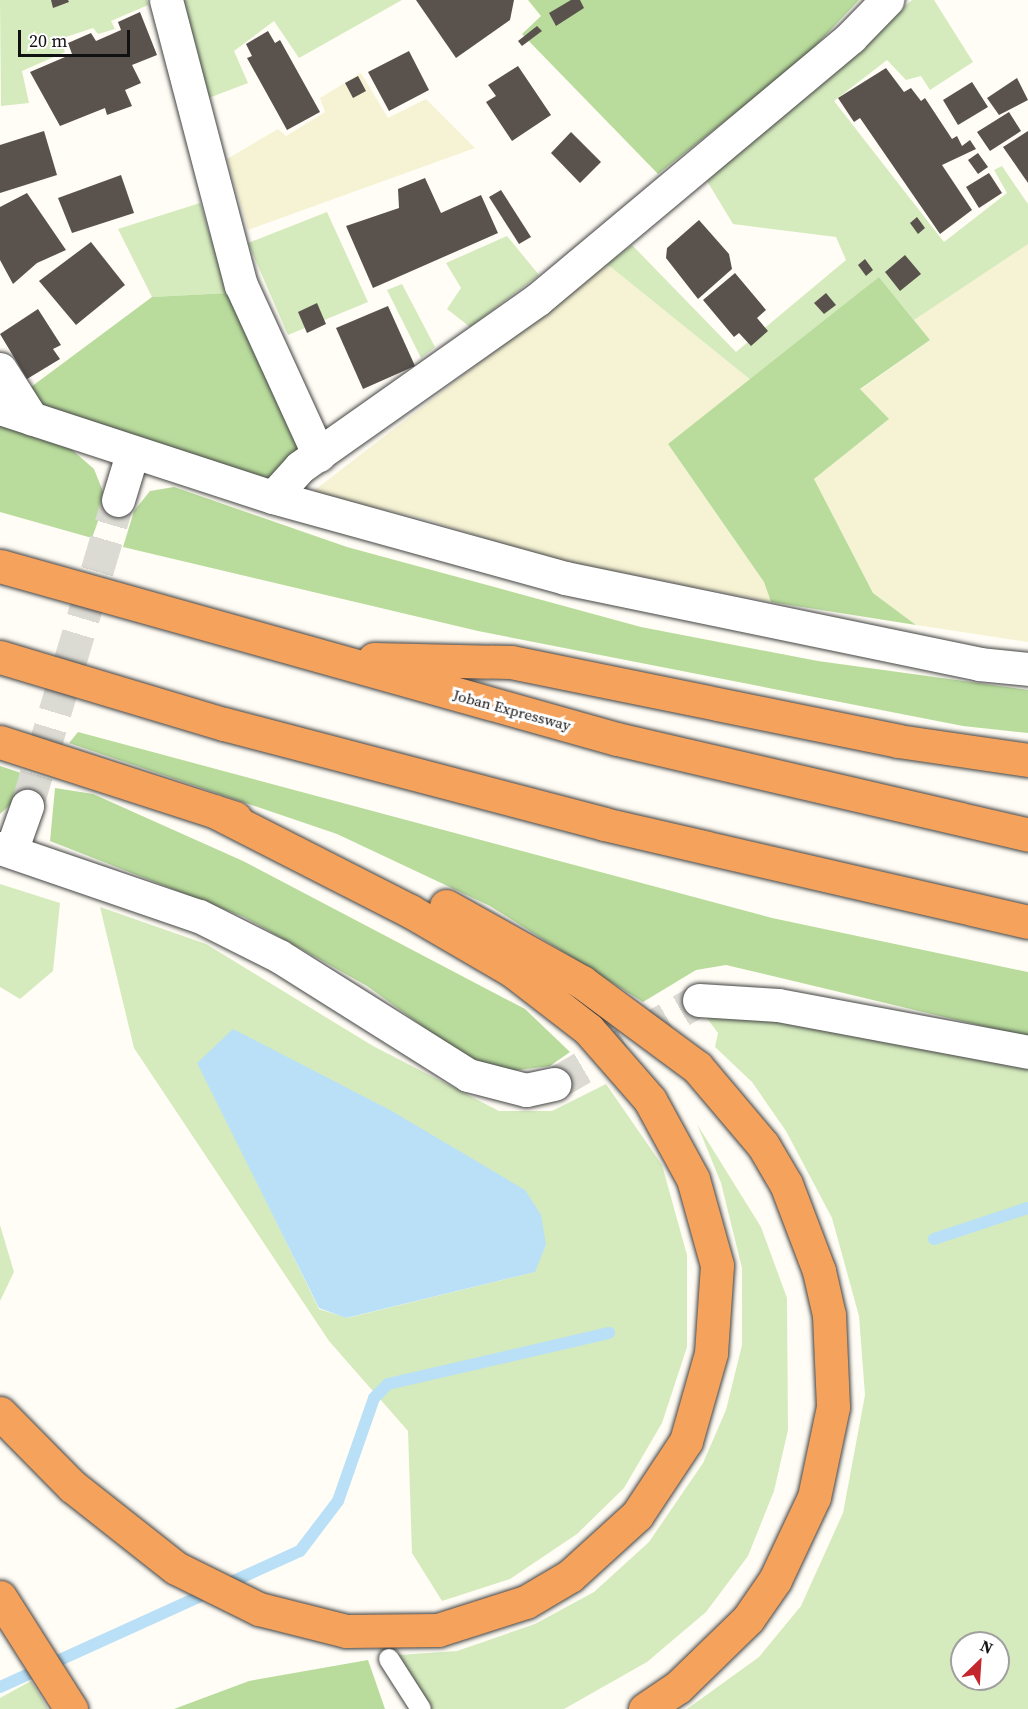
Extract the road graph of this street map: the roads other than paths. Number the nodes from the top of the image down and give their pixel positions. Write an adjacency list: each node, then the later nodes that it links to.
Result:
1 (166, 0): 7 (street)
2 (887, 0): 7 (street)
3 (0, 369): 5 (street)
4 (0, 408): 5 (street)
5 (32, 419): 6 (street)
6 (132, 454): 8 (street); 9 (street)
7 (319, 455): 8 (street)
8 (273, 496): 13 (street)
9 (118, 500)
10 (0, 566): 12 (highway, Joban Expressway)
11 (0, 657): 20 (highway)
12 (324, 658): 15 (highway); 18 (highway, Joban Expressway)
13 (1028, 669)
14 (0, 742): 17 (highway)
15 (1028, 760)
16 (27, 806): 19 (street)
17 (214, 811): 24 (highway); 29 (highway)
18 (1028, 835)
19 (6, 850): 23 (street)
20 (1028, 922)
21 (699, 1000): 22 (street)
22 (1028, 1052)
23 (554, 1084)
24 (0, 1413)
25 (0, 1597): 28 (highway)
26 (389, 1659): 27 (lane)
27 (421, 1708)
28 (71, 1709)
29 (645, 1709)

